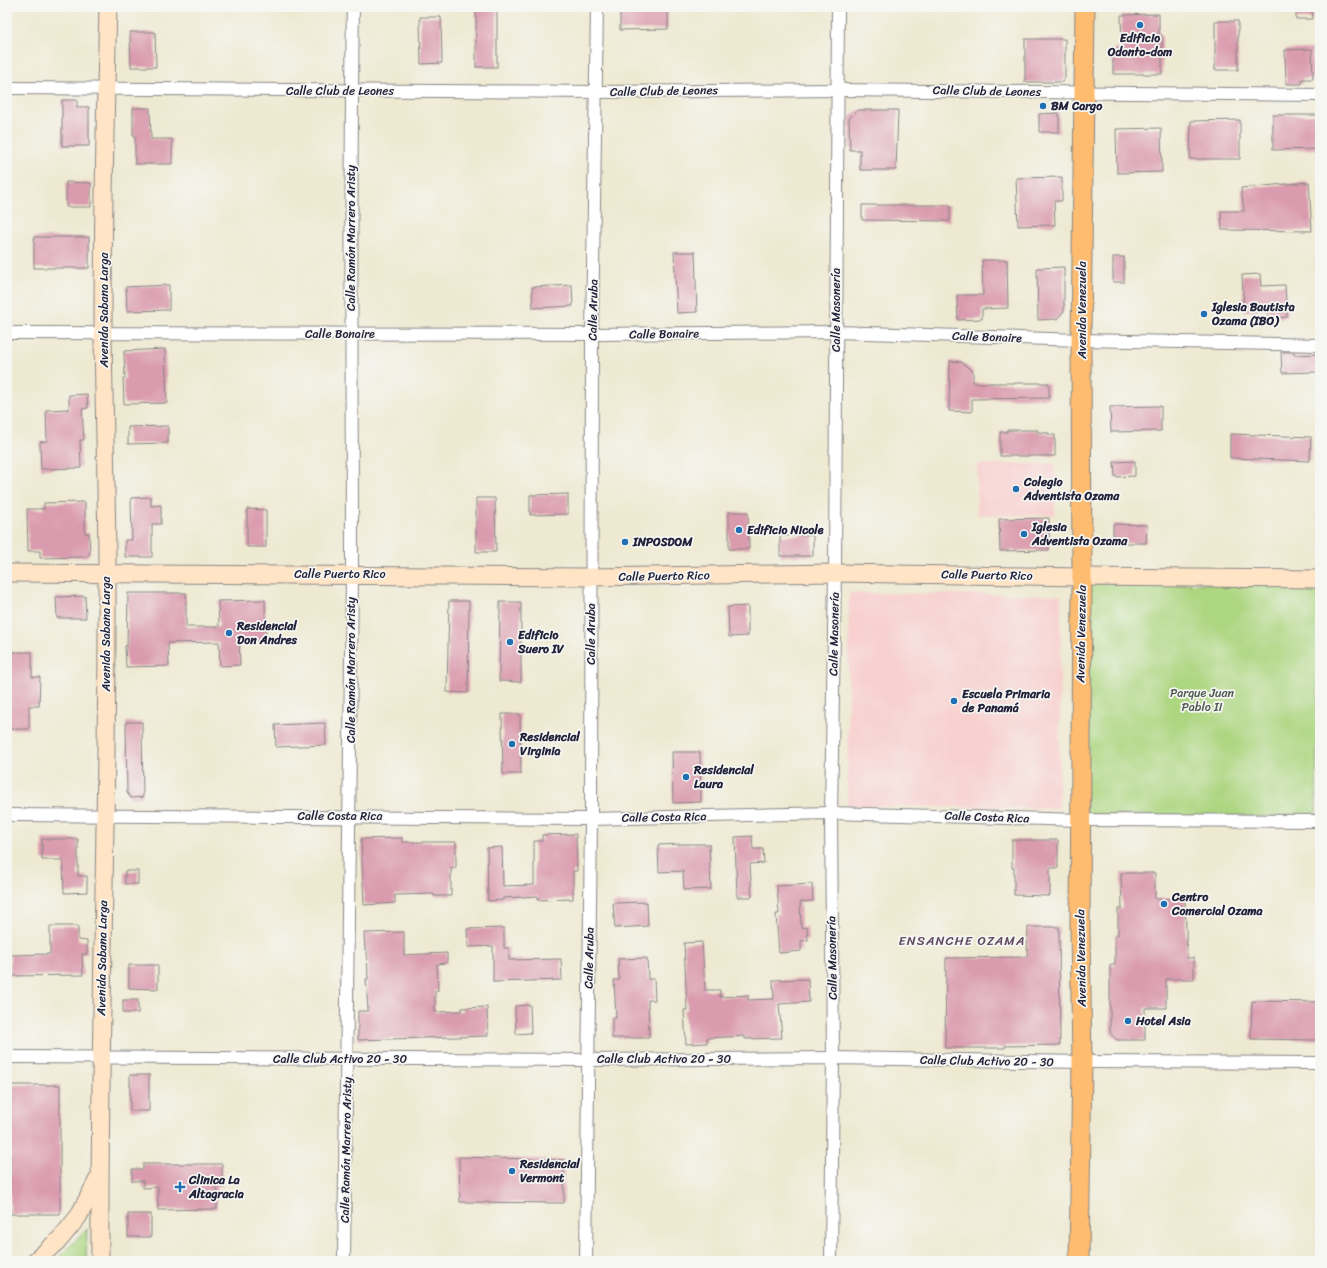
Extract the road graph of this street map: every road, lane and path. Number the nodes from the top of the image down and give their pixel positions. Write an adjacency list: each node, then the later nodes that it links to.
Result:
1 (108, 7): 7 (main road, Avenida Sabana Larga)
2 (353, 7): 9 (street, Calle Ramón Marrero Aristy)
3 (597, 7): 10 (street, Calle Aruba)
4 (838, 7): 8 (street, Calle Masonería)
5 (1085, 7): 11 (main road, Avenida Venezuela)
6 (7, 88): 7 (street, Calle Club de Leones)
7 (106, 88): 9 (street, Calle Club de Leones); 15 (main road, Avenida Sabana Larga)
8 (838, 90): 10 (street, Calle Club de Leones); 11 (street, Calle Club de Leones); 13 (street, Calle Masonería)
9 (352, 91): 10 (street, Calle Club de Leones); 16 (street, Calle Ramón Marrero Aristy)
10 (596, 92): 17 (street, Calle Aruba)
11 (1084, 92): 12 (street, Calle Club de Leones); 18 (main road, Avenida Venezuela)
12 (1320, 95)
13 (836, 332): 17 (street, Calle Bonaire); 18 (street, Calle Bonaire); 21 (street, Calle Masonería)
14 (7, 333): 15 (street, Calle Bonaire)
15 (103, 334): 16 (street, Calle Bonaire); 22 (main road, Avenida Sabana Larga)
16 (351, 334): 17 (street, Calle Bonaire); 23 (street, Calle Ramón Marrero Aristy)
17 (592, 334): 24 (street, Calle Aruba)
18 (1081, 340): 19 (street, Calle Bonaire); 25 (main road, Avenida Venezuela)
19 (1320, 345)
20 (7, 573): 22 (main road, Calle Puerto Rico)
21 (835, 573): 24 (main road, Calle Puerto Rico); 25 (main road, Calle Puerto Rico); 27 (street, Calle Masonería)
22 (107, 574): 23 (main road, Calle Puerto Rico); 29 (main road, Avenida Sabana Larga)
23 (352, 574): 24 (main road, Calle Puerto Rico); 30 (street, Calle Ramón Marrero Aristy)
24 (592, 577): 31 (street, Calle Aruba)
25 (1082, 577): 26 (main road, Calle Puerto Rico); 32 (main road, Avenida Venezuela)
26 (1320, 579)
27 (831, 813): 31 (street, Calle Costa Rica); 32 (street, Calle Costa Rica); 36 (street, Calle Masonería)
28 (7, 815): 29 (street, Calle Costa Rica)
29 (105, 815): 30 (street, Calle Costa Rica); 34 (main road, Avenida Sabana Larga)
30 (350, 816): 31 (street, Calle Costa Rica); 37 (street, Calle Ramón Marrero Aristy)
31 (591, 819): 38 (street, Calle Aruba)
32 (1080, 820): 33 (street, Calle Costa Rica); 39 (main road, Avenida Venezuela)
33 (1320, 821)
34 (100, 1056): 35 (street, Calle Club Activo 20 - 30); 37 (street, Calle Club Activo 20 - 30); 41 (main road, Avenida Sabana Larga)
35 (7, 1057)
36 (833, 1058): 38 (street, Calle Club Activo 20 - 30); 39 (street, Calle Club Activo 20 - 30); 46 (street, Calle Masonería)
37 (348, 1059): 38 (street, Calle Club Activo 20 - 30); 44 (street, Calle Ramón Marrero Aristy)
38 (588, 1060): 45 (street, Calle Aruba)
39 (1082, 1062): 40 (street, Calle Club Activo 20 - 30); 47 (main road, Avenida Venezuela)
40 (1320, 1063)
41 (100, 1175): 42 (main road); 43 (main road, Avenida Sabana Larga)
42 (35, 1261)
43 (100, 1261)
44 (344, 1261)
45 (586, 1261)
46 (831, 1261)
47 (1079, 1261)

